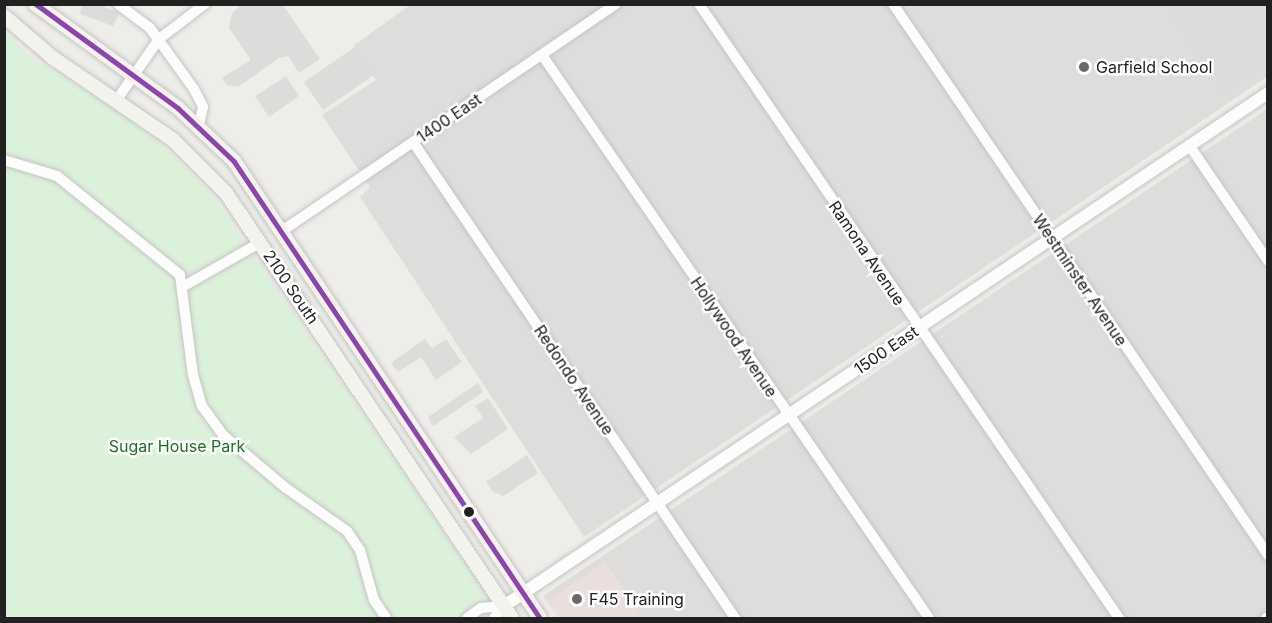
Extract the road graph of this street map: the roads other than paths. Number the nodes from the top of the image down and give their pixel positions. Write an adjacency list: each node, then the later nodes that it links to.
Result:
1 (35, 4): 10 (main road, 2100 South)
2 (118, 4): 8 (street)
3 (205, 4): 8 (street)
4 (616, 4): 9 (street, 1400 East)
5 (699, 4): 22 (street, Ramona Avenue)
6 (894, 4): 18 (street, Westminster Avenue)
7 (4, 16): 12 (main road, 2100 South)
8 (159, 39): 10 (street); 13 (street)
9 (542, 55): 14 (street, 1400 East); 23 (street, Hollywood Avenue)
10 (133, 76): 12 (street); 13 (main road, 2100 South)
11 (1268, 93): 15 (street, 1500 East)
12 (116, 101): 19 (main road, 2100 South)
13 (199, 126): 17 (main road, 2100 South)
14 (413, 142): 17 (street, 1400 East); 24 (street, Redondo Avenue)
15 (1189, 145): 18 (street, 1500 East); 20 (street)
16 (4, 160): 21 (street)
17 (282, 231): 26 (main road, 2100 South)
18 (1052, 238): 22 (street, 1500 East); 25 (street, Westminster Avenue)
19 (261, 242): 21 (street); 27 (main road, 2100 South)
20 (1268, 261)
21 (184, 286): 28 (street)
22 (920, 327): 23 (street, 1500 East); 35 (street, Ramona Avenue)
23 (789, 415): 24 (street, 1500 East); 34 (street, Hollywood Avenue)
24 (657, 503): 26 (street, 1500 East); 33 (street, Redondo Avenue)
25 (1268, 555)
26 (524, 593): 27 (street, 1500 East); 32 (main road, 2100 South)
27 (504, 606): 29 (street, 1500 East); 30 (street, 1500 East); 31 (main road, 2100 South)
28 (386, 618)
29 (467, 618)
30 (494, 618)
31 (512, 618)
32 (540, 618)
33 (735, 618)
34 (929, 618)
35 (1119, 618)

